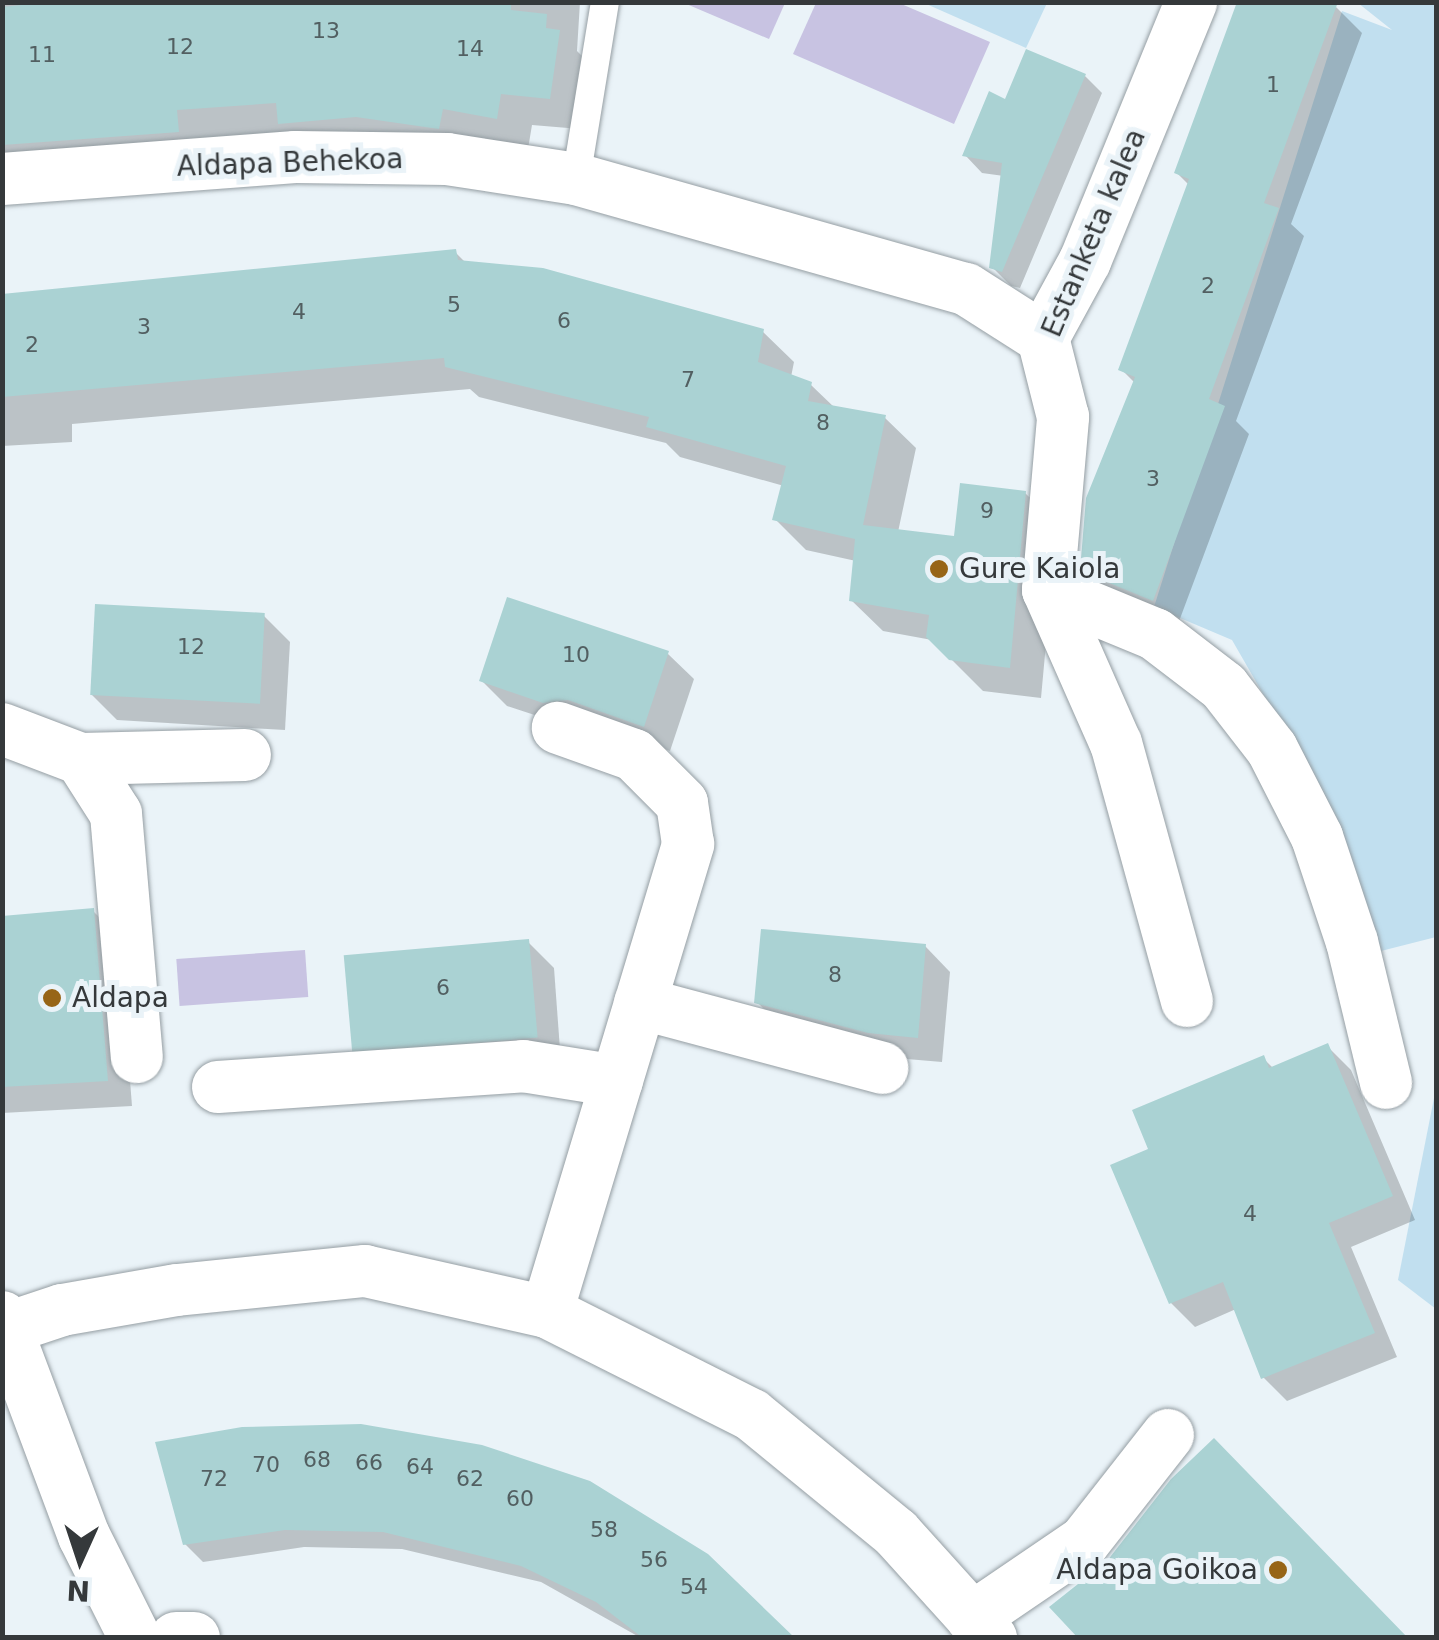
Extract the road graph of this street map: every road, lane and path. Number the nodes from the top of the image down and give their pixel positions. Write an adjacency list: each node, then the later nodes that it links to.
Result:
1 (606, 2): 4 (lane)
2 (1191, 2): 5 (street, Estanketa kalea)
3 (2, 179): 4 (street, Aldapa Behekoa)
4 (576, 179): 5 (street, Aldapa Behekoa)
5 (1043, 338): 6 (street, Estanketa kalea)
6 (1048, 590): 11 (street, Estanketa kalea); 16 (street)
7 (558, 728): 12 (street)
8 (2, 729): 10 (street)
9 (246, 754): 10 (street)
10 (81, 759): 13 (street)
11 (1187, 1000)
12 (640, 1003): 14 (street); 15 (street)
13 (136, 1057)
14 (882, 1068)
15 (617, 1081): 17 (street); 18 (street)
16 (1386, 1083)
17 (218, 1086)
18 (547, 1312): 19 (street); 21 (street)
19 (5, 1322): 22 (street)
20 (1168, 1435): 21 (street)
21 (982, 1628)
22 (135, 1638)
23 (176, 1638): 24 (street)
24 (194, 1638)

